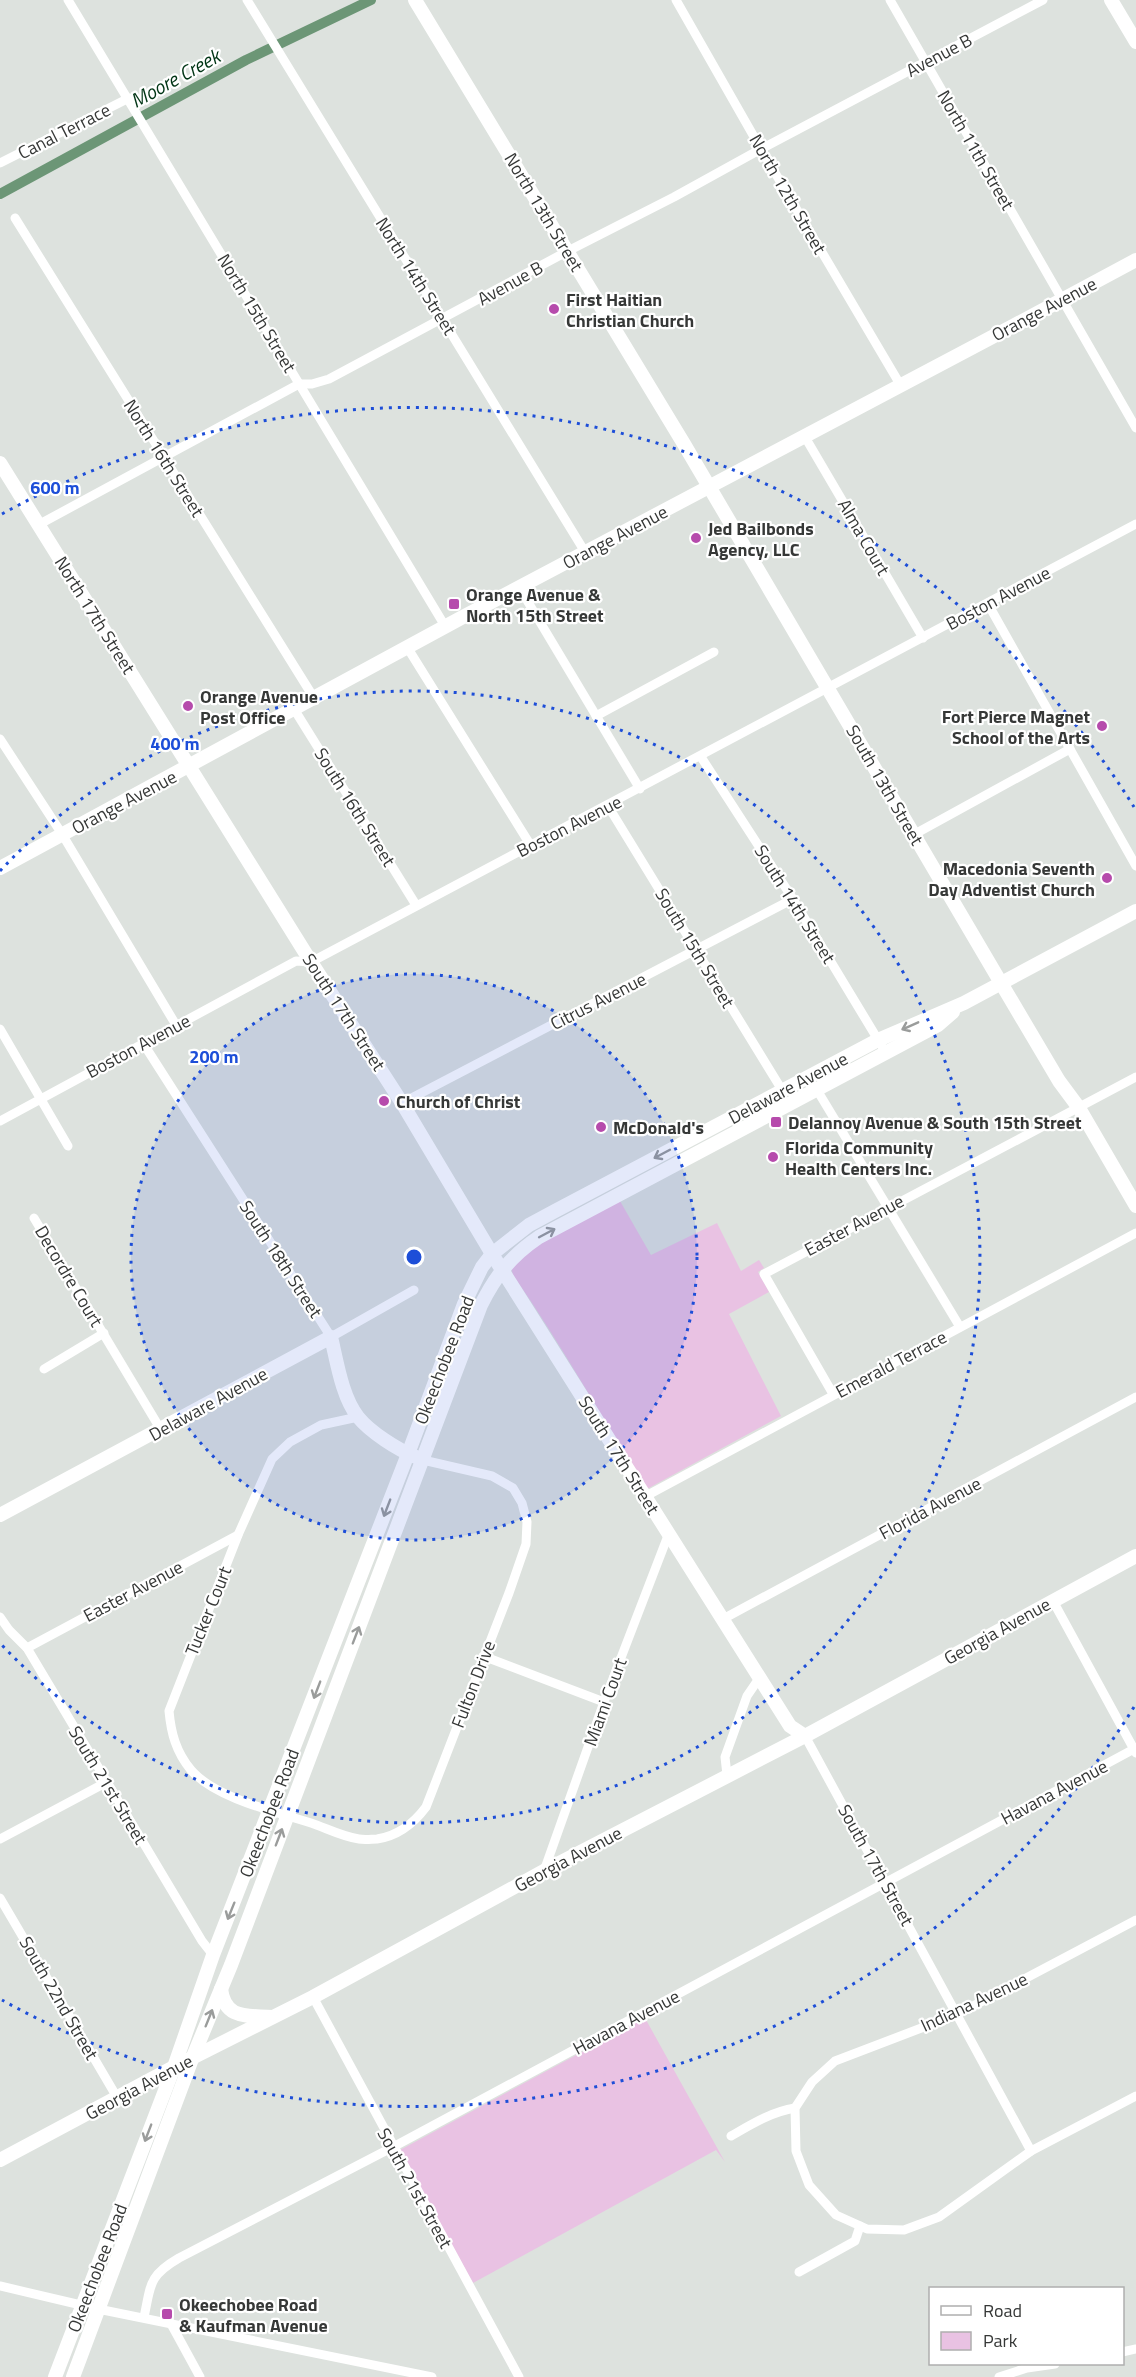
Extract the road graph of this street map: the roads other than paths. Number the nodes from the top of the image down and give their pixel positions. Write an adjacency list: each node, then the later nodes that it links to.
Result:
1 (68, 0): 10 (street, North 15th Street)
2 (247, 0): 17 (street, North 14th Street)
3 (415, 0): 14 (main road, North 13th Street)
4 (676, 0): 11 (street, North 12th Street)
5 (890, 0): 9 (street, North 11th Street)
6 (1043, 0): 9 (street, Avenue B)
7 (1112, 0): 8 (main road)
8 (1136, 42)
9 (926, 63): 11 (street, Avenue B); 16 (street, North 11th Street)
10 (129, 98): 12 (street, Canal Terrace); 18 (street, North 15th Street)
11 (761, 149): 14 (street, Avenue B); 19 (street, North 12th Street)
12 (0, 163)
13 (15, 218): 22 (street, North 16th Street)
14 (568, 251): 17 (street, Avenue B); 24 (main road, North 13th Street)
15 (1136, 260): 16 (main road, Orange Avenue)
16 (1062, 300): 19 (main road, Orange Avenue); 20 (street, North 11th Street)
17 (443, 319): 18 (street, Avenue B); 27 (street, North 14th Street)
18 (299, 384): 22 (street, Avenue B); 30 (street, North 15th Street)
19 (902, 386): 21 (main road, Orange Avenue)
20 (1136, 428)
21 (806, 437): 24 (main road, Orange Avenue); 31 (street, Alma Court)
22 (163, 456): 26 (street, Avenue B); 35 (street, North 16th Street)
23 (0, 463): 26 (main road, North 17th Street)
24 (710, 487): 27 (main road, Orange Avenue); 34 (main road, South 13th Street)
25 (1136, 524): 29 (street, Boston Avenue)
26 (38, 525): 41 (main road, North 17th Street)
27 (585, 552): 28 (main road, Orange Avenue)
28 (519, 587): 30 (main road, Orange Avenue); 37 (street)
29 (988, 604): 31 (street, Boston Avenue); 39 (street)
30 (445, 627): 32 (main road, Orange Avenue)
31 (923, 638): 34 (street, Boston Avenue)
32 (406, 647): 35 (main road, Orange Avenue); 46 (street)
33 (714, 651): 37 (street)
34 (828, 689): 40 (street, Boston Avenue); 45 (main road, South 13th Street)
35 (314, 698): 36 (main road, Orange Avenue)
36 (294, 709): 41 (main road, Orange Avenue); 50 (street, South 16th Street)
37 (596, 716): 42 (street)
38 (0, 739): 44 (street)
39 (1070, 749): 45 (street); 47 (street)
40 (701, 757): 42 (street, Boston Avenue); 49 (street, South 14th Street)
41 (190, 766): 44 (main road, Orange Avenue); 53 (main road, South 17th Street)
42 (640, 789): 43 (street, Boston Avenue)
43 (608, 806): 46 (street, Boston Avenue); 52 (street, South 15th Street)
44 (62, 834): 48 (main road, Orange Avenue); 56 (street)
45 (913, 835): 54 (main road, South 13th Street)
46 (531, 846): 50 (street, Boston Avenue)
47 (1136, 866)
48 (0, 868)
49 (793, 899): 52 (street, Citrus Avenue); 58 (street, South 14th Street)
50 (416, 905): 53 (street, Boston Avenue)
51 (1136, 911): 54 (main road, Delaware Avenue)
52 (696, 950): 62 (street, South 15th Street); 65 (street, Citrus Avenue)
53 (311, 962): 56 (street, Boston Avenue); 65 (main road, South 17th Street)
54 (1001, 983): 55 (main road, Delaware Avenue); 66 (main road, South 13th Street)
55 (964, 1003): 58 (main road, Delaware Avenue, one-way to 58); 60 (main road, Delaware Avenue)
56 (176, 1025): 59 (street, Boston Avenue)
57 (0, 1029): 64 (street)
58 (878, 1040): 60 (street, South 14th Street); 62 (main road, Delaware Avenue)
59 (143, 1043): 64 (street, Boston Avenue); 78 (street, South 18th Street)
60 (886, 1053): 63 (main road, Delaware Avenue)
61 (1136, 1077): 66 (street, Easter Avenue)
62 (782, 1090): 73 (main road, Delaware Avenue, one-way to 73)
63 (817, 1090): 70 (street); 74 (main road, Delaware Avenue, one-way to 63)
64 (40, 1099): 67 (street, Boston Avenue); 68 (street)
65 (402, 1103): 73 (main road, South 17th Street)
66 (1079, 1108): 69 (main road, South 13th Street); 70 (street, Easter Avenue)
67 (0, 1121)
68 (68, 1146)
69 (1136, 1206)
70 (886, 1208): 76 (street); 80 (street, Easter Avenue)
71 (34, 1218): 77 (street, Decordre Court)
72 (1136, 1233): 76 (street, Emerald Terrace)
73 (492, 1254): 74 (main road, South 17th Street); 84 (main road, Okeechobee Road)
74 (502, 1269): 85 (main road, Okeechobee Road); 86 (main road, South 17th Street)
75 (414, 1290): 78 (street, Delaware Avenue)
76 (960, 1327): 80 (street, Emerald Terrace)
77 (104, 1333): 79 (street, Decordre Court); 83 (street, Decordre Court)
78 (332, 1337): 82 (main road, South 18th Street); 83 (main road, Delaware Avenue)
79 (44, 1369)
80 (833, 1394): 86 (street, Emerald Terrace)
81 (1136, 1397): 93 (street, Florida Avenue)
82 (358, 1417): 84 (main road, South 18th Street); 89 (street, Tucker Court)
83 (161, 1430): 87 (main road, Delaware Avenue)
84 (408, 1454): 85 (main road, South 18th Street); 102 (main road, Okeechobee Road, one-way to 102)
85 (423, 1460): 95 (street, Fulton Drive); 103 (main road, Okeechobee Road, one-way to 85)
86 (646, 1496): 88 (main road, South 17th Street)
87 (0, 1515)
88 (669, 1533): 93 (main road, South 17th Street); 97 (street, Miami Court)
89 (238, 1535): 94 (street, Easter Avenue); 102 (street, Tucker Court)
90 (1136, 1556): 91 (main road, Georgia Avenue)
91 (1053, 1601): 98 (main road, Georgia Avenue); 99 (street)
92 (0, 1617): 94 (street, South 21st Street)
93 (723, 1619): 96 (main road, South 17th Street)
94 (27, 1648): 101 (street, South 21st Street)
95 (483, 1656): 97 (street); 103 (street, Fulton Drive)
96 (760, 1677): 98 (main road, South 17th Street); 100 (street)
97 (604, 1702): 105 (street, Miami Court)
98 (805, 1736): 100 (main road, Georgia Avenue); 106 (street, South 17th Street)
99 (1135, 1750): 106 (street, Havana Avenue)
100 (727, 1775): 105 (main road, Georgia Avenue)
101 (107, 1782): 104 (street); 109 (street, South 21st Street)
102 (270, 1812): 103 (street, Fulton Drive); 109 (main road, Okeechobee Road, one-way to 109)
103 (287, 1816): 110 (main road, Okeechobee Road, one-way to 103)
104 (0, 1839)
105 (544, 1871): 111 (main road, Georgia Avenue)
106 (886, 1882): 112 (street, South 17th Street); 121 (street, Havana Avenue)
107 (0, 1898): 116 (street, South 22nd Street)
108 (1136, 1920): 112 (street, Indiana Avenue)
109 (213, 1955): 115 (main road, Okeechobee Road)
110 (221, 1989): 113 (main road); 114 (main road, Okeechobee Road, one-way to 110)
111 (313, 1997): 113 (main road, Georgia Avenue); 121 (street, South 21st Street)
112 (958, 2014): 119 (street, Indiana Avenue); 122 (street, South 17th Street)
113 (274, 2017): 114 (main road, Georgia Avenue)
114 (192, 2059): 115 (main road, Georgia Avenue); 128 (main road, Okeechobee Road)
115 (174, 2067): 116 (main road, Georgia Avenue); 118 (main road, Okeechobee Road)
116 (123, 2096): 118 (main road); 123 (main road, Georgia Avenue)
117 (1136, 2096): 122 (street)
118 (159, 2108): 127 (main road, Okeechobee Road, one-way to 127)
119 (795, 2108): 120 (street); 124 (street)
120 (731, 2136)
121 (393, 2147): 129 (street, Havana Avenue); 136 (street, South 21st Street)
122 (1031, 2151): 124 (street)
123 (0, 2160)
124 (860, 2226): 125 (street)
125 (799, 2272)
126 (0, 2286): 127 (street)
127 (82, 2304): 128 (street); 132 (main road, Okeechobee Road)
128 (98, 2308): 129 (street); 133 (main road, Okeechobee Road)
129 (144, 2317): 130 (street)
130 (170, 2322): 134 (street); 135 (street)
131 (1048, 2365): 137 (street)
132 (55, 2377)
133 (73, 2377)
134 (200, 2377)
135 (432, 2377)
136 (519, 2377)
137 (999, 2377)

